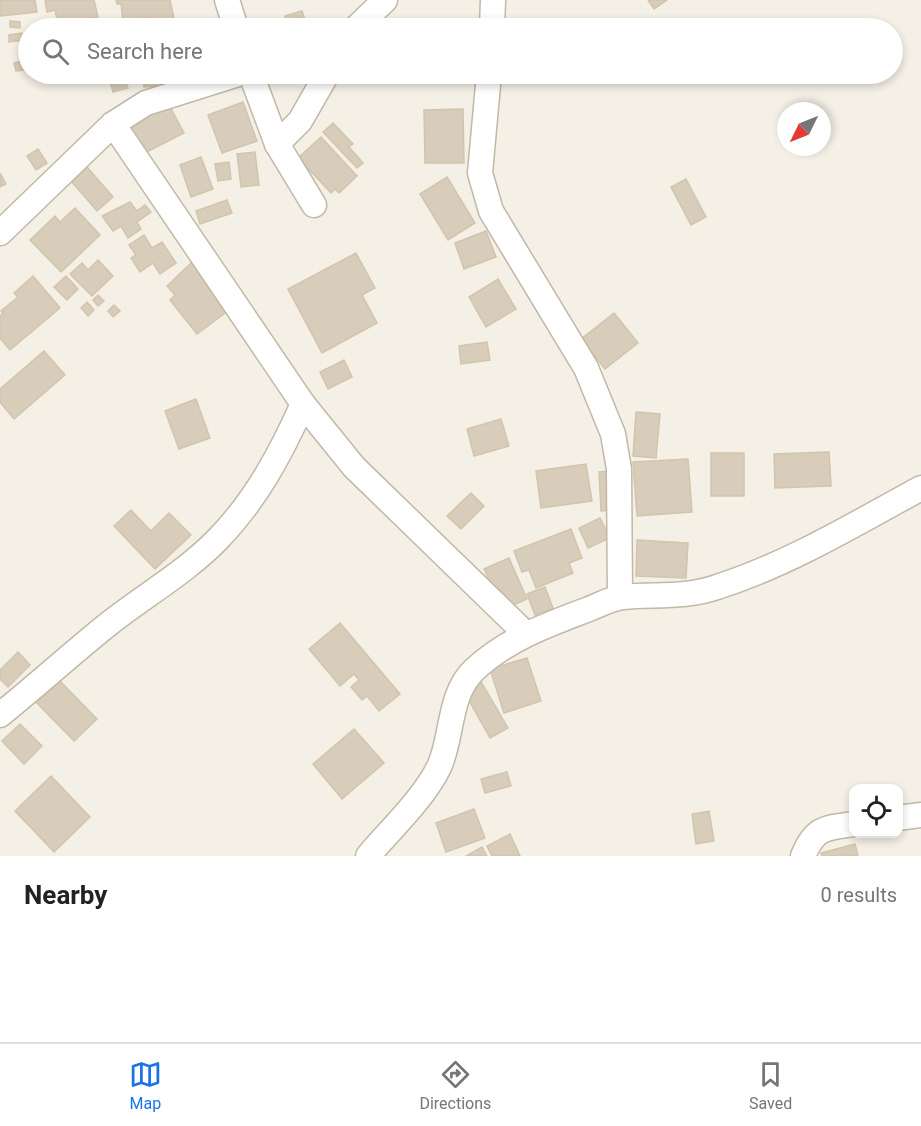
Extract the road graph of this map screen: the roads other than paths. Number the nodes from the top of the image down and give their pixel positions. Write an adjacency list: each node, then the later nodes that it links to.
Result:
1 (228, 0): 4 (street)
2 (385, 0): 5 (street)
3 (493, 0): 6 (street)
4 (233, 18)
5 (367, 18)
6 (492, 18)
7 (206, 84): 11 (street)
8 (255, 84): 12 (street)
9 (321, 84): 12 (street)
10 (488, 84): 17 (street)
11 (113, 124): 14 (street); 15 (street)
12 (278, 144): 13 (street)
13 (314, 205)
14 (0, 233)
15 (303, 404): 18 (street); 19 (street)
16 (921, 488): 17 (street)
17 (620, 597): 18 (street)
18 (525, 633): 23 (street)
19 (0, 715)
20 (921, 815): 21 (street)
21 (903, 817)
22 (849, 825): 24 (street)
23 (368, 856)
24 (803, 856)

